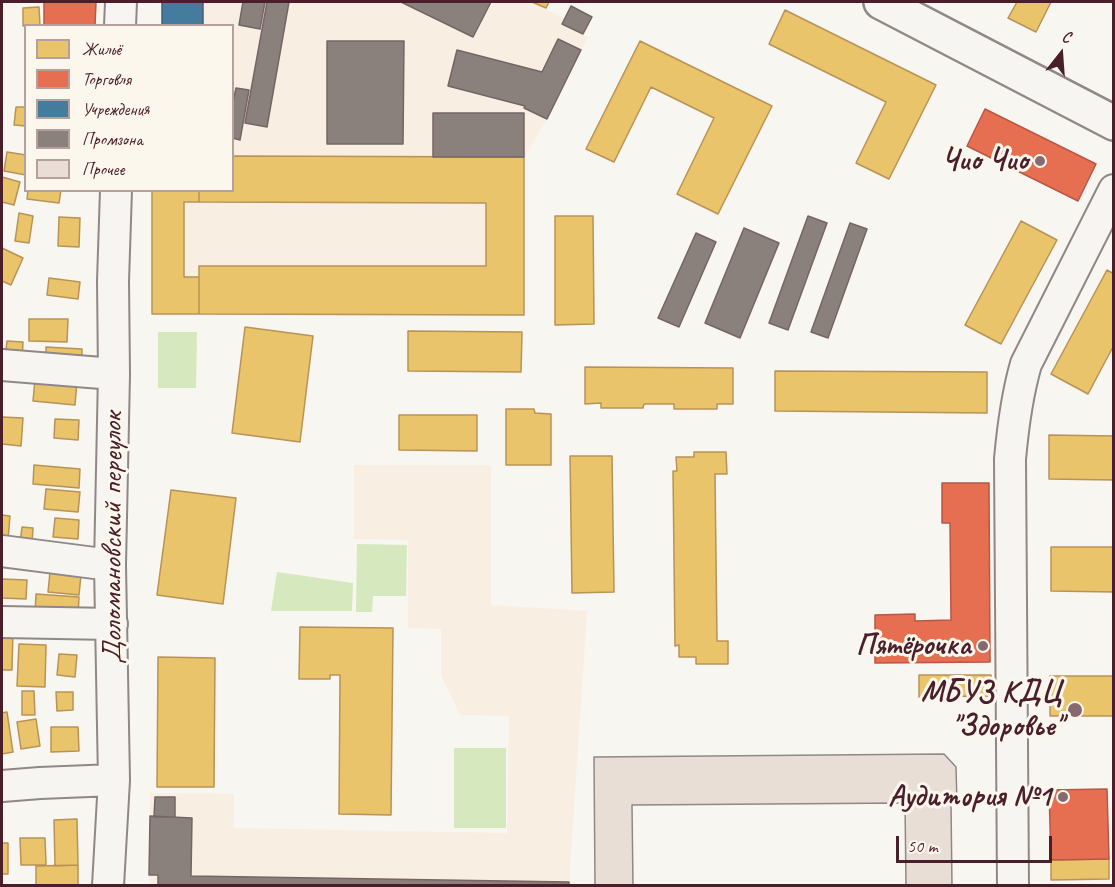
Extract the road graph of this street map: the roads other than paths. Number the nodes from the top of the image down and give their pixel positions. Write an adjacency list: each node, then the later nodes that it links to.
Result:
1 (121, 2): 3 (street)
2 (881, 2): 4 (main road)
3 (120, 24)
4 (1113, 123)
5 (1113, 190): 16 (street)
6 (116, 192): 8 (street, Доломановский переулок)
7 (2, 365): 8 (street)
8 (114, 374): 10 (street, Доломановский переулок)
9 (2, 551): 10 (street)
10 (111, 565): 12 (street, Доломановский переулок)
11 (2, 622): 12 (street)
12 (112, 624): 13 (street, Доломановский переулок)
13 (114, 780): 14 (street); 15 (street, Доломановский переулок)
14 (2, 786)
15 (108, 885)
16 (1013, 885)

